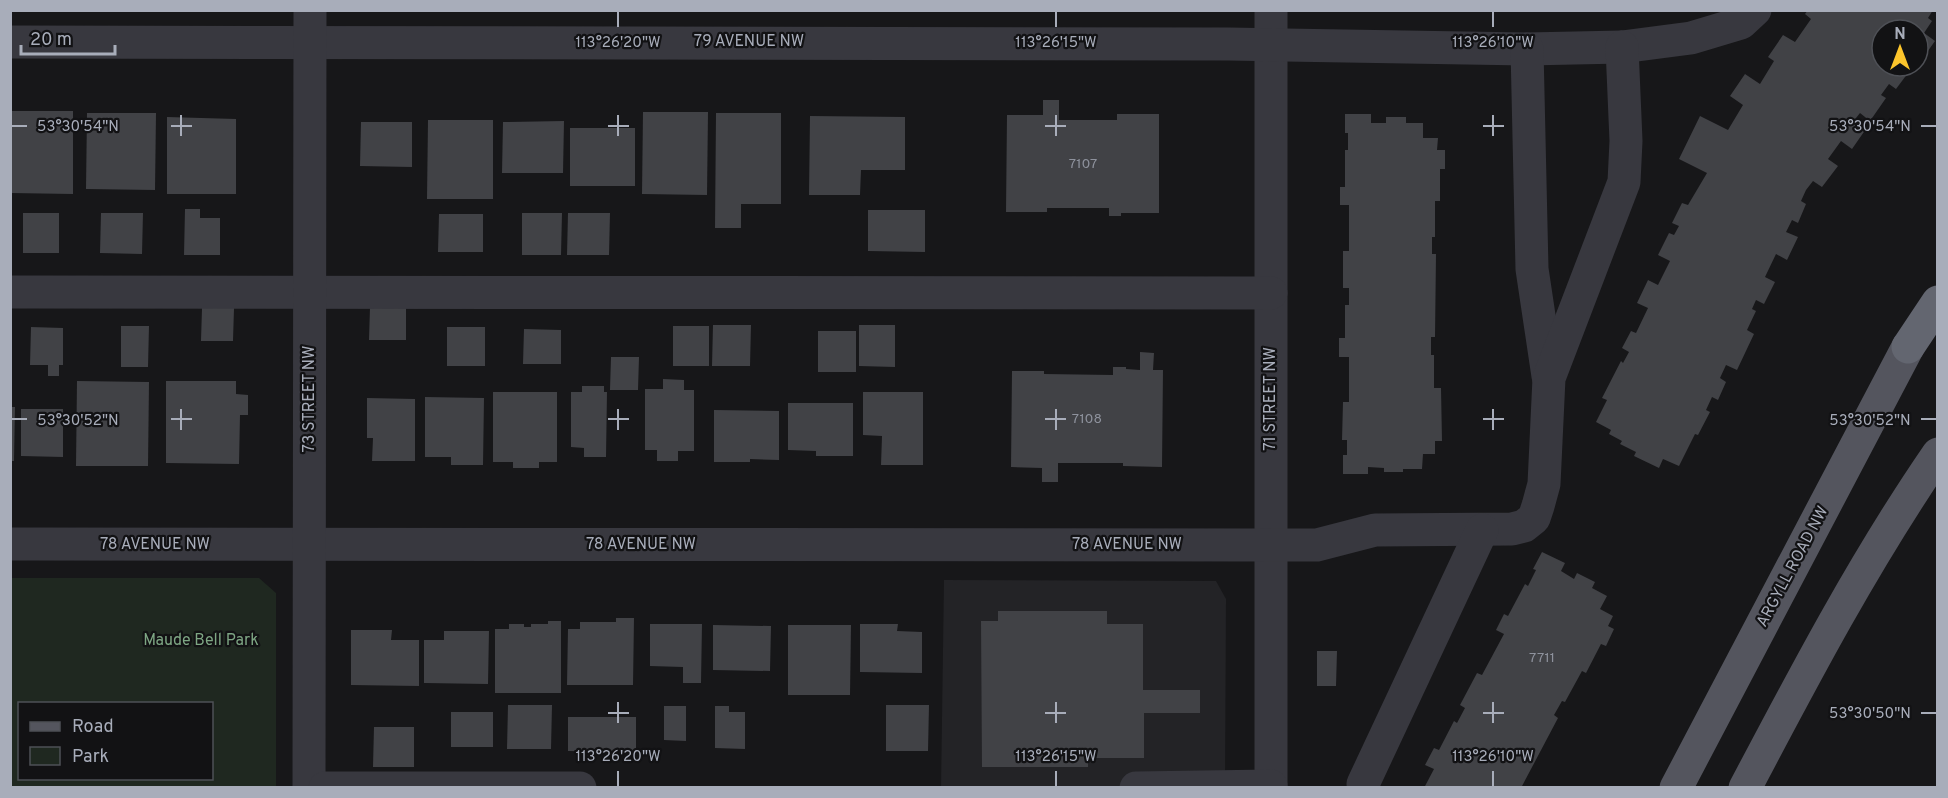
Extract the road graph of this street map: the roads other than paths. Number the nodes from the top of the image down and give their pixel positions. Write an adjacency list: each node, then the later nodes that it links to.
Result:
1 (1271, 10): 5 (street, 71 STREET NW)
2 (1755, 10): 6 (street, 79 AVENUE NW)
3 (310, 26): 4 (street, 79 AVENUE NW); 5 (street, 79 AVENUE NW); 9 (street, 73 STREET NW)
4 (10, 42)
5 (1271, 45): 7 (street, 79 AVENUE NW); 10 (street, 71 STREET NW)
6 (1622, 47): 7 (street, 79 AVENUE NW); 13 (street)
7 (1527, 49): 13 (street)
8 (10, 292): 9 (street)
9 (310, 293): 10 (street); 17 (street, 73 STREET NW)
10 (1271, 293): 18 (street, 71 STREET NW)
11 (1938, 302): 12 (highway)
12 (1908, 347): 25 (main road, ARGYLL ROAD NW)
13 (1549, 378): 15 (street, 78 AVENUE NW)
14 (1938, 453): 26 (main road)
15 (1482, 530): 18 (street, 78 AVENUE NW); 19 (street)
16 (10, 544): 17 (street, 78 AVENUE NW)
17 (310, 545): 18 (street, 78 AVENUE NW); 21 (street, 73 STREET NW)
18 (1272, 545): 20 (street, 71 STREET NW)
19 (1363, 784)
20 (1271, 787): 24 (street)
21 (309, 788)
22 (325, 788): 23 (street)
23 (580, 788)
24 (1136, 788)
25 (1676, 788)
26 (1745, 788)

